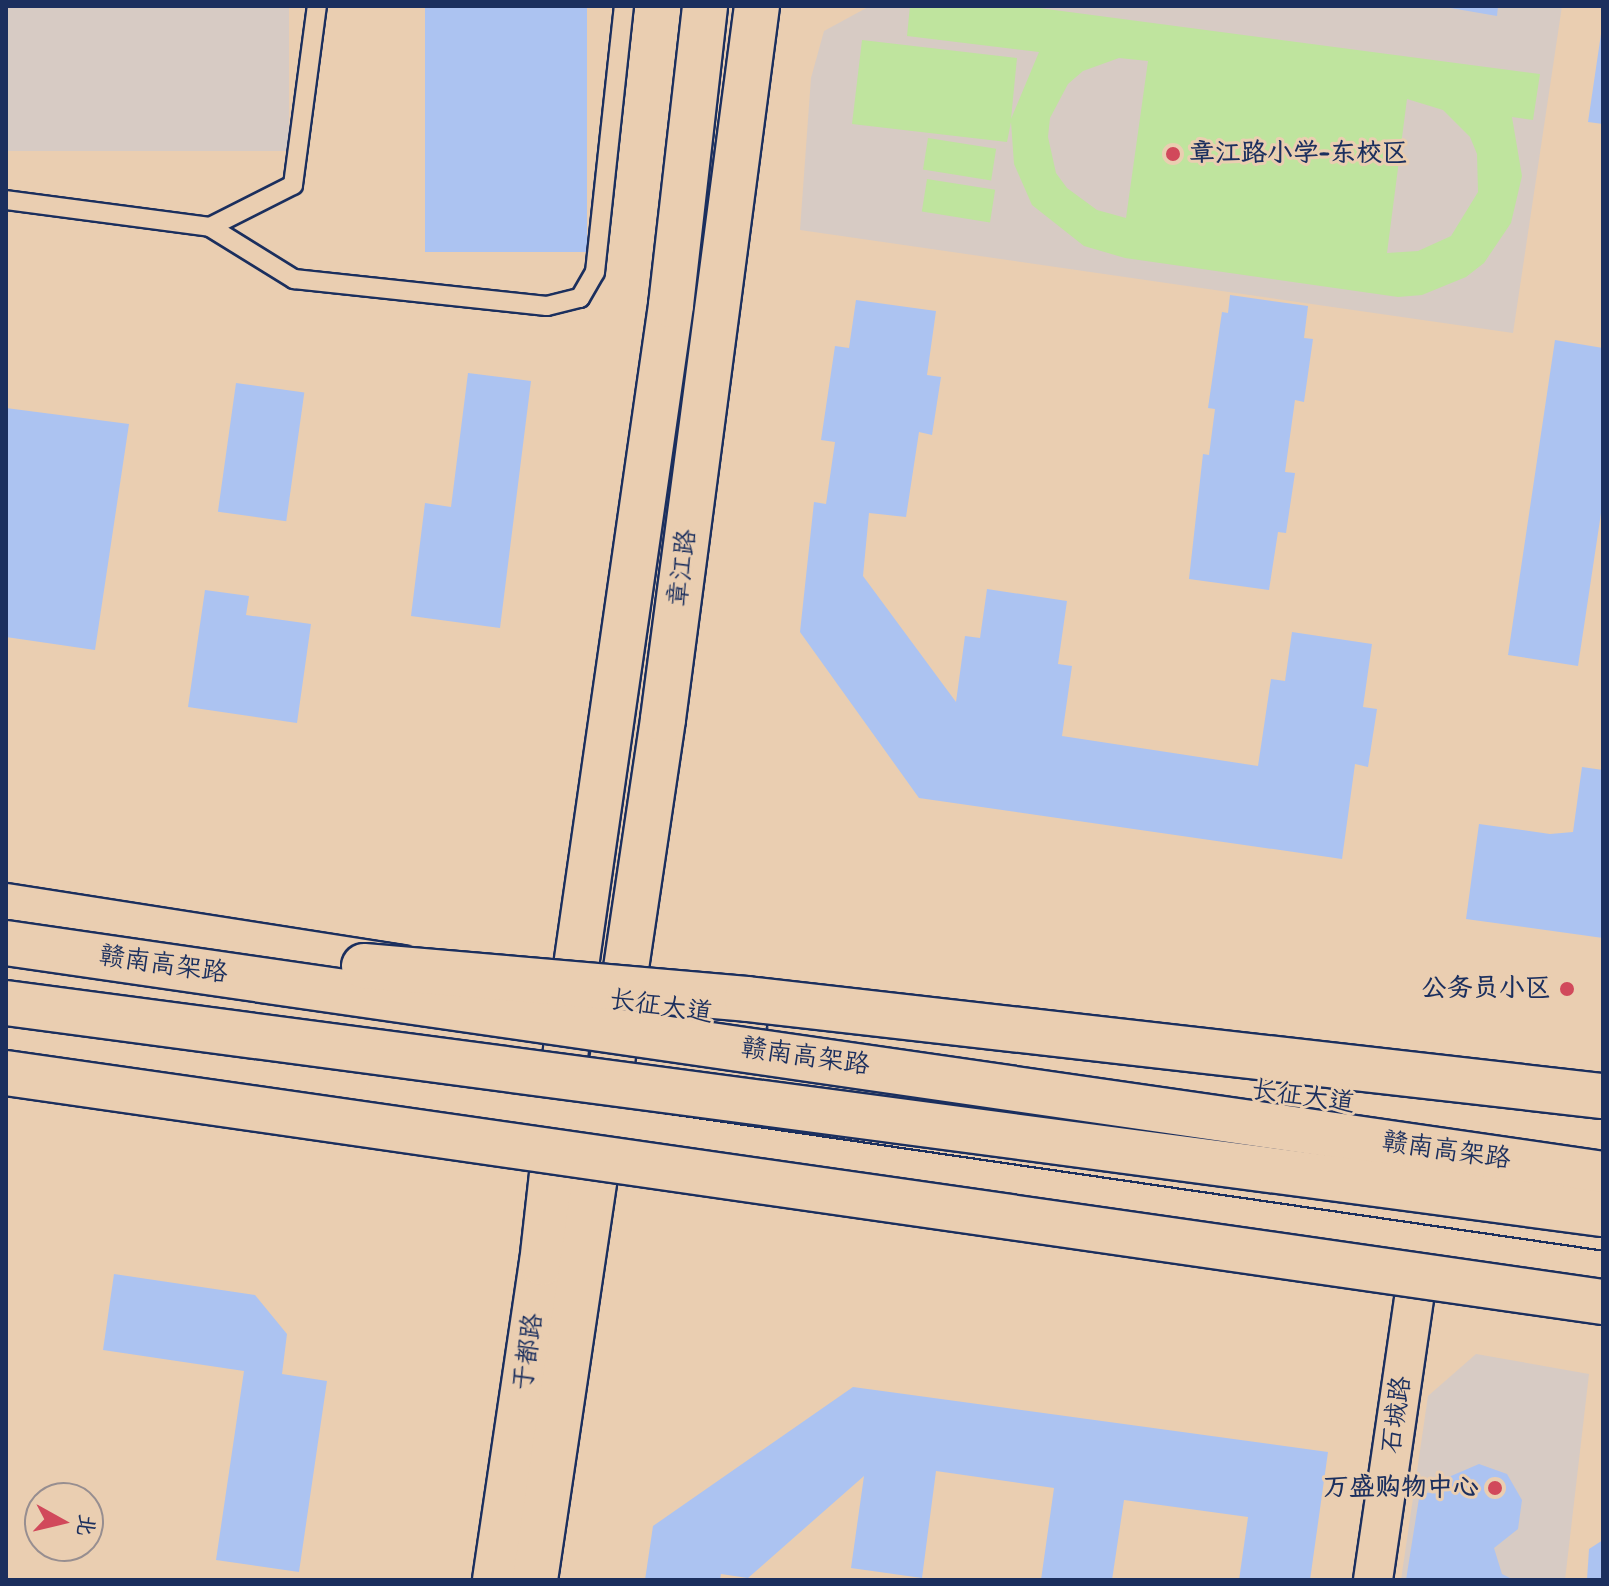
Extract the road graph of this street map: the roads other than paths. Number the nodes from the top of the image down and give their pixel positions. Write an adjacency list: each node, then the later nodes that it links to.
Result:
1 (317, 6): 6 (lane)
2 (624, 6): 6 (lane)
3 (705, 6): 10 (main road, 章江路)
4 (757, 6): 11 (main road, 章江路)
5 (6, 200): 6 (lane)
6 (210, 227)
7 (6, 906): 10 (main road, 长征大道)
8 (6, 935): 15 (main road, bridge)
9 (6, 943): 19 (main road, 赣南高架路, bridge)
10 (572, 994): 11 (main road, 长征大道); 16 (main road, 章江路)
11 (619, 1001): 17 (main road, 章江路); 18 (main road, 长征大道)
12 (6, 1003): 20 (main road, 赣南高架路, bridge)
13 (6, 1049): 16 (main road)
14 (6, 1073): 23 (main road, bridge)
15 (1603, 1096)
16 (556, 1122): 17 (main road); 24 (main road, 于都路)
17 (601, 1129): 21 (main road); 25 (main road, 于都路)
18 (1603, 1140)
19 (1603, 1174)
20 (1603, 1214)
21 (1421, 1251): 22 (main road); 26 (street, 石城路)
22 (1603, 1274)
23 (1603, 1302)
24 (495, 1580)
25 (535, 1580)
26 (1373, 1580)

